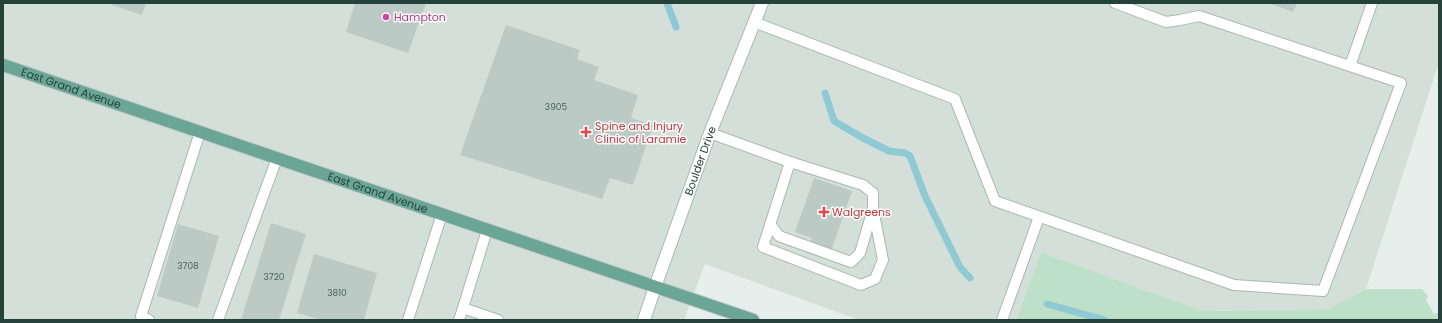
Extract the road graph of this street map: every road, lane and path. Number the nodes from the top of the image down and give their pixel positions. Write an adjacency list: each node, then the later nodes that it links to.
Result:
1 (762, 3): 4 (street, Boulder Drive)
2 (1115, 3): 6 (lane)
3 (1372, 3): 6 (lane)
4 (754, 22): 8 (street, Boulder Drive); 13 (lane)
5 (3, 65): 7 (main road, East Grand Avenue)
6 (1350, 66): 13 (lane)
7 (200, 132): 9 (main road, East Grand Avenue); 18 (lane)
8 (710, 133): 10 (lane); 16 (street, Boulder Drive)
9 (277, 158): 12 (main road, East Grand Avenue); 19 (lane)
10 (790, 162): 11 (lane); 14 (lane)
11 (873, 209): 14 (lane); 14 (lane)
12 (442, 214): 15 (main road, East Grand Avenue); 20 (lane)
13 (1039, 217): 25 (lane)
14 (770, 224)
15 (487, 230): 16 (main road, East Grand Avenue); 17 (lane)
16 (655, 287): 23 (street, Boulder Drive); 24 (main road, East Grand Avenue)
17 (463, 308): 21 (lane); 22 (lane)
18 (150, 320)
19 (218, 320)
20 (408, 320)
21 (459, 320)
22 (498, 320)
23 (644, 320)
24 (753, 320)
25 (1002, 320)

